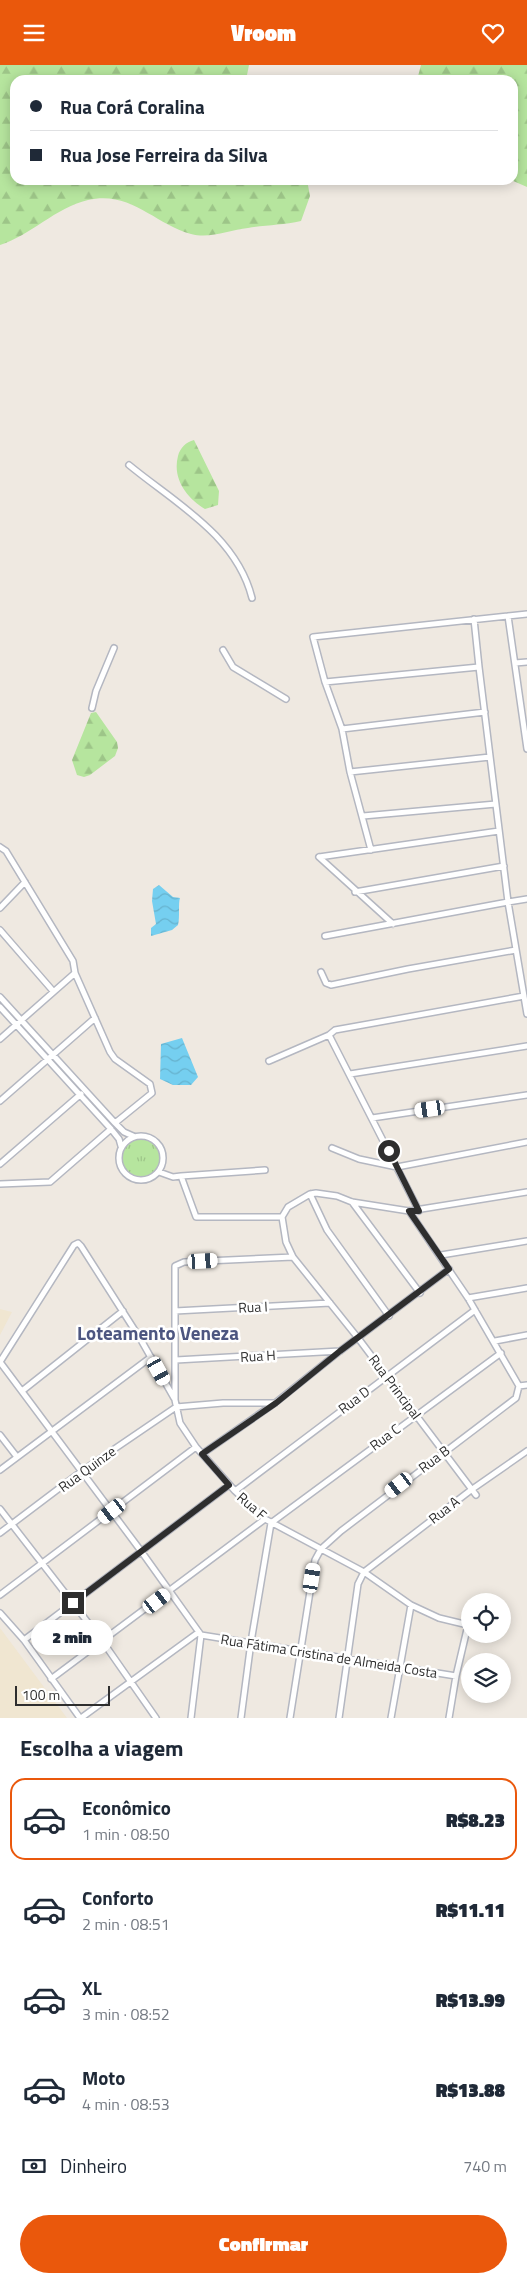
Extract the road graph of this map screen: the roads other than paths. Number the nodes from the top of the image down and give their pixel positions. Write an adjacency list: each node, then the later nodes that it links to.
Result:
1 (129, 465): 2 (street)
2 (252, 598)
3 (527, 614): 4 (street)
4 (508, 616): 5 (street); 9 (street)
5 (474, 619): 10 (street); 11 (street)
6 (114, 648): 13 (street)
7 (223, 650): 12 (street)
8 (527, 662): 9 (street)
9 (515, 663): 14 (street)
10 (479, 667): 11 (street); 15 (street)
11 (325, 682): 16 (street)
12 (286, 699)
13 (92, 709)
14 (524, 710): 17 (street)
15 (485, 712): 16 (street); 18 (street)
16 (342, 729): 19 (street)
17 (527, 749)
18 (490, 757): 19 (street); 20 (street)
19 (350, 772): 21 (street)
20 (496, 804): 21 (street); 22 (street)
21 (362, 817): 24 (street)
22 (499, 831): 24 (street); 25 (street)
23 (1, 847): 26 (street)
24 (371, 850): 27 (street)
25 (504, 865): 27 (street); 29 (street)
26 (25, 882): 30 (street); 36 (street)
27 (355, 891): 31 (street)
28 (527, 899): 29 (street)
29 (508, 902): 31 (street); 34 (street)
30 (0, 908)
31 (392, 924): 33 (street)
32 (0, 930): 37 (street)
33 (325, 936)
34 (516, 950): 35 (street); 38 (street)
35 (321, 972)
36 (75, 973): 37 (street); 42 (street)
37 (53, 991): 43 (street)
38 (524, 996): 41 (street); 45 (street)
39 (0, 997): 43 (street)
40 (0, 1007): 44 (street)
41 (527, 1014)
42 (96, 1018): 48 (street); 57 (street)
43 (21, 1020): 44 (street); 48 (street)
44 (16, 1025): 46 (street); 49 (street)
45 (329, 1035): 50 (street); 51 (street)
46 (0, 1039)
47 (527, 1046): 51 (street)
48 (53, 1055): 49 (street); 52 (street)
49 (48, 1059): 53 (street); 55 (street)
50 (269, 1061)
51 (350, 1075): 56 (street)
52 (85, 1091): 53 (street); 57 (street)
53 (80, 1095): 58 (street); 63 (street)
54 (527, 1095): 56 (street)
55 (0, 1101)
56 (372, 1118): 64 (street)
57 (115, 1123): 59 (street)
58 (110, 1129): 61 (street); 68 (street)
59 (133, 1136): 61 (street); 66 (street)
60 (527, 1142): 64 (street)
61 (121, 1147): 66 (street)
62 (332, 1148): 64 (street)
63 (0, 1164)
64 (397, 1167): 73 (street)
65 (265, 1170): 67 (street)
66 (159, 1172): 67 (street)
67 (181, 1175): 74 (street)
68 (0, 1184)
69 (527, 1192): 73 (street)
70 (310, 1194): 71 (street); 74 (street); 86 (street)
71 (352, 1202): 72 (street); 80 (street)
72 (409, 1211): 73 (street); 76 (street)
73 (419, 1211)
74 (282, 1217): 77 (street, Rua Principal)
75 (527, 1241): 76 (street)
76 (441, 1255): 78 (street)
77 (293, 1257): 82 (street, Rua Principal); 85 (street, Rua F)
78 (449, 1269): 80 (street); 81 (street)
79 (527, 1288): 81 (street)
80 (420, 1293): 86 (street)
81 (468, 1298): 83 (street)
82 (330, 1303): 85 (street, Rua I); 88 (street, Rua Principal)
83 (475, 1310): 89 (street); 95 (street, Rua D)
84 (123, 1311): 92 (street); 94 (street); 98 (street)
85 (175, 1311): 93 (street, Rua F)
86 (389, 1315): 88 (street)
87 (527, 1335): 89 (street)
88 (358, 1338): 90 (street); 95 (street, Rua Principal)
89 (494, 1341): 91 (street)
90 (340, 1351): 93 (street, Rua H); 100 (street)
91 (501, 1353): 97 (street); 102 (street, Rua C)
92 (151, 1357): 99 (street); 103 (street)
93 (176, 1360): 99 (street, Rua F)
94 (0, 1362): 98 (street)
95 (386, 1376): 102 (street, Rua Principal); 114 (street, Rua D)
96 (527, 1385): 97 (street)
97 (519, 1387): 106 (street, Rua B)
98 (22, 1391): 103 (street)
99 (175, 1400): 101 (street, Rua F)
100 (276, 1403): 101 (street); 108 (street)
101 (176, 1407): 105 (street, Rua F); 111 (street, Rua Quinze)
102 (416, 1414): 106 (street, Rua Principal); 119 (street, Rua C)
103 (53, 1432): 109 (street); 111 (street)
104 (0, 1435): 109 (street)
105 (196, 1447): 108 (street, Rua F); 117 (street)
106 (443, 1451): 113 (street, Rua Principal); 122 (street, Rua B)
107 (527, 1451): 113 (street, Rua A)
108 (202, 1454): 112 (street, Rua F)
109 (17, 1457): 110 (street)
110 (0, 1470)
111 (82, 1471): 117 (street); 120 (street, Rua Quinze)
112 (229, 1485): 114 (street, Rua F); 123 (street)
113 (471, 1490): 115 (street, Rua Principal); 125 (street, Rua A)
114 (235, 1491): 118 (street, Rua F)
115 (476, 1495)
116 (0, 1509): 120 (street)
117 (112, 1511): 123 (street); 124 (street)
118 (265, 1519): 119 (street, Rua F); 126 (street)
119 (271, 1523): 122 (street, Rua F); 134 (street)
120 (12, 1524): 121 (street, Rua Quinze); 124 (street)
121 (0, 1533)
122 (321, 1549): 125 (street, Rua F); 135 (street)
123 (141, 1551): 126 (street); 128 (street)
124 (44, 1564): 127 (street); 128 (street)
125 (364, 1572): 129 (street, Rua F); 136 (street)
126 (170, 1591): 131 (street); 133 (street)
127 (0, 1595)
128 (73, 1603): 132 (street); 133 (street)
129 (411, 1605): 137 (street); 138 (street, Rua F)
130 (0, 1613): 132 (street)
131 (200, 1634): 134 (street, Rua Fátima Cristina de Almeida Costa); 140 (street); 143 (street)
132 (24, 1641): 139 (street)
133 (104, 1642): 139 (street); 140 (street)
134 (251, 1642): 135 (street, Rua Fátima Cristina de Almeida Costa); 144 (street)
135 (301, 1650): 136 (street, Rua Fátima Cristina de Almeida Costa); 145 (street)
136 (348, 1659): 137 (street, Rua Fátima Cristina de Almeida Costa); 146 (street)
137 (400, 1667): 138 (street, Rua Fátima Cristina de Almeida Costa); 147 (street)
138 (456, 1676): 148 (street)
139 (51, 1679): 141 (street)
140 (130, 1681): 141 (street); 142 (street)
141 (80, 1718)
142 (156, 1718)
143 (191, 1718)
144 (241, 1718)
145 (290, 1718)
146 (339, 1718)
147 (392, 1718)
148 (450, 1718)

